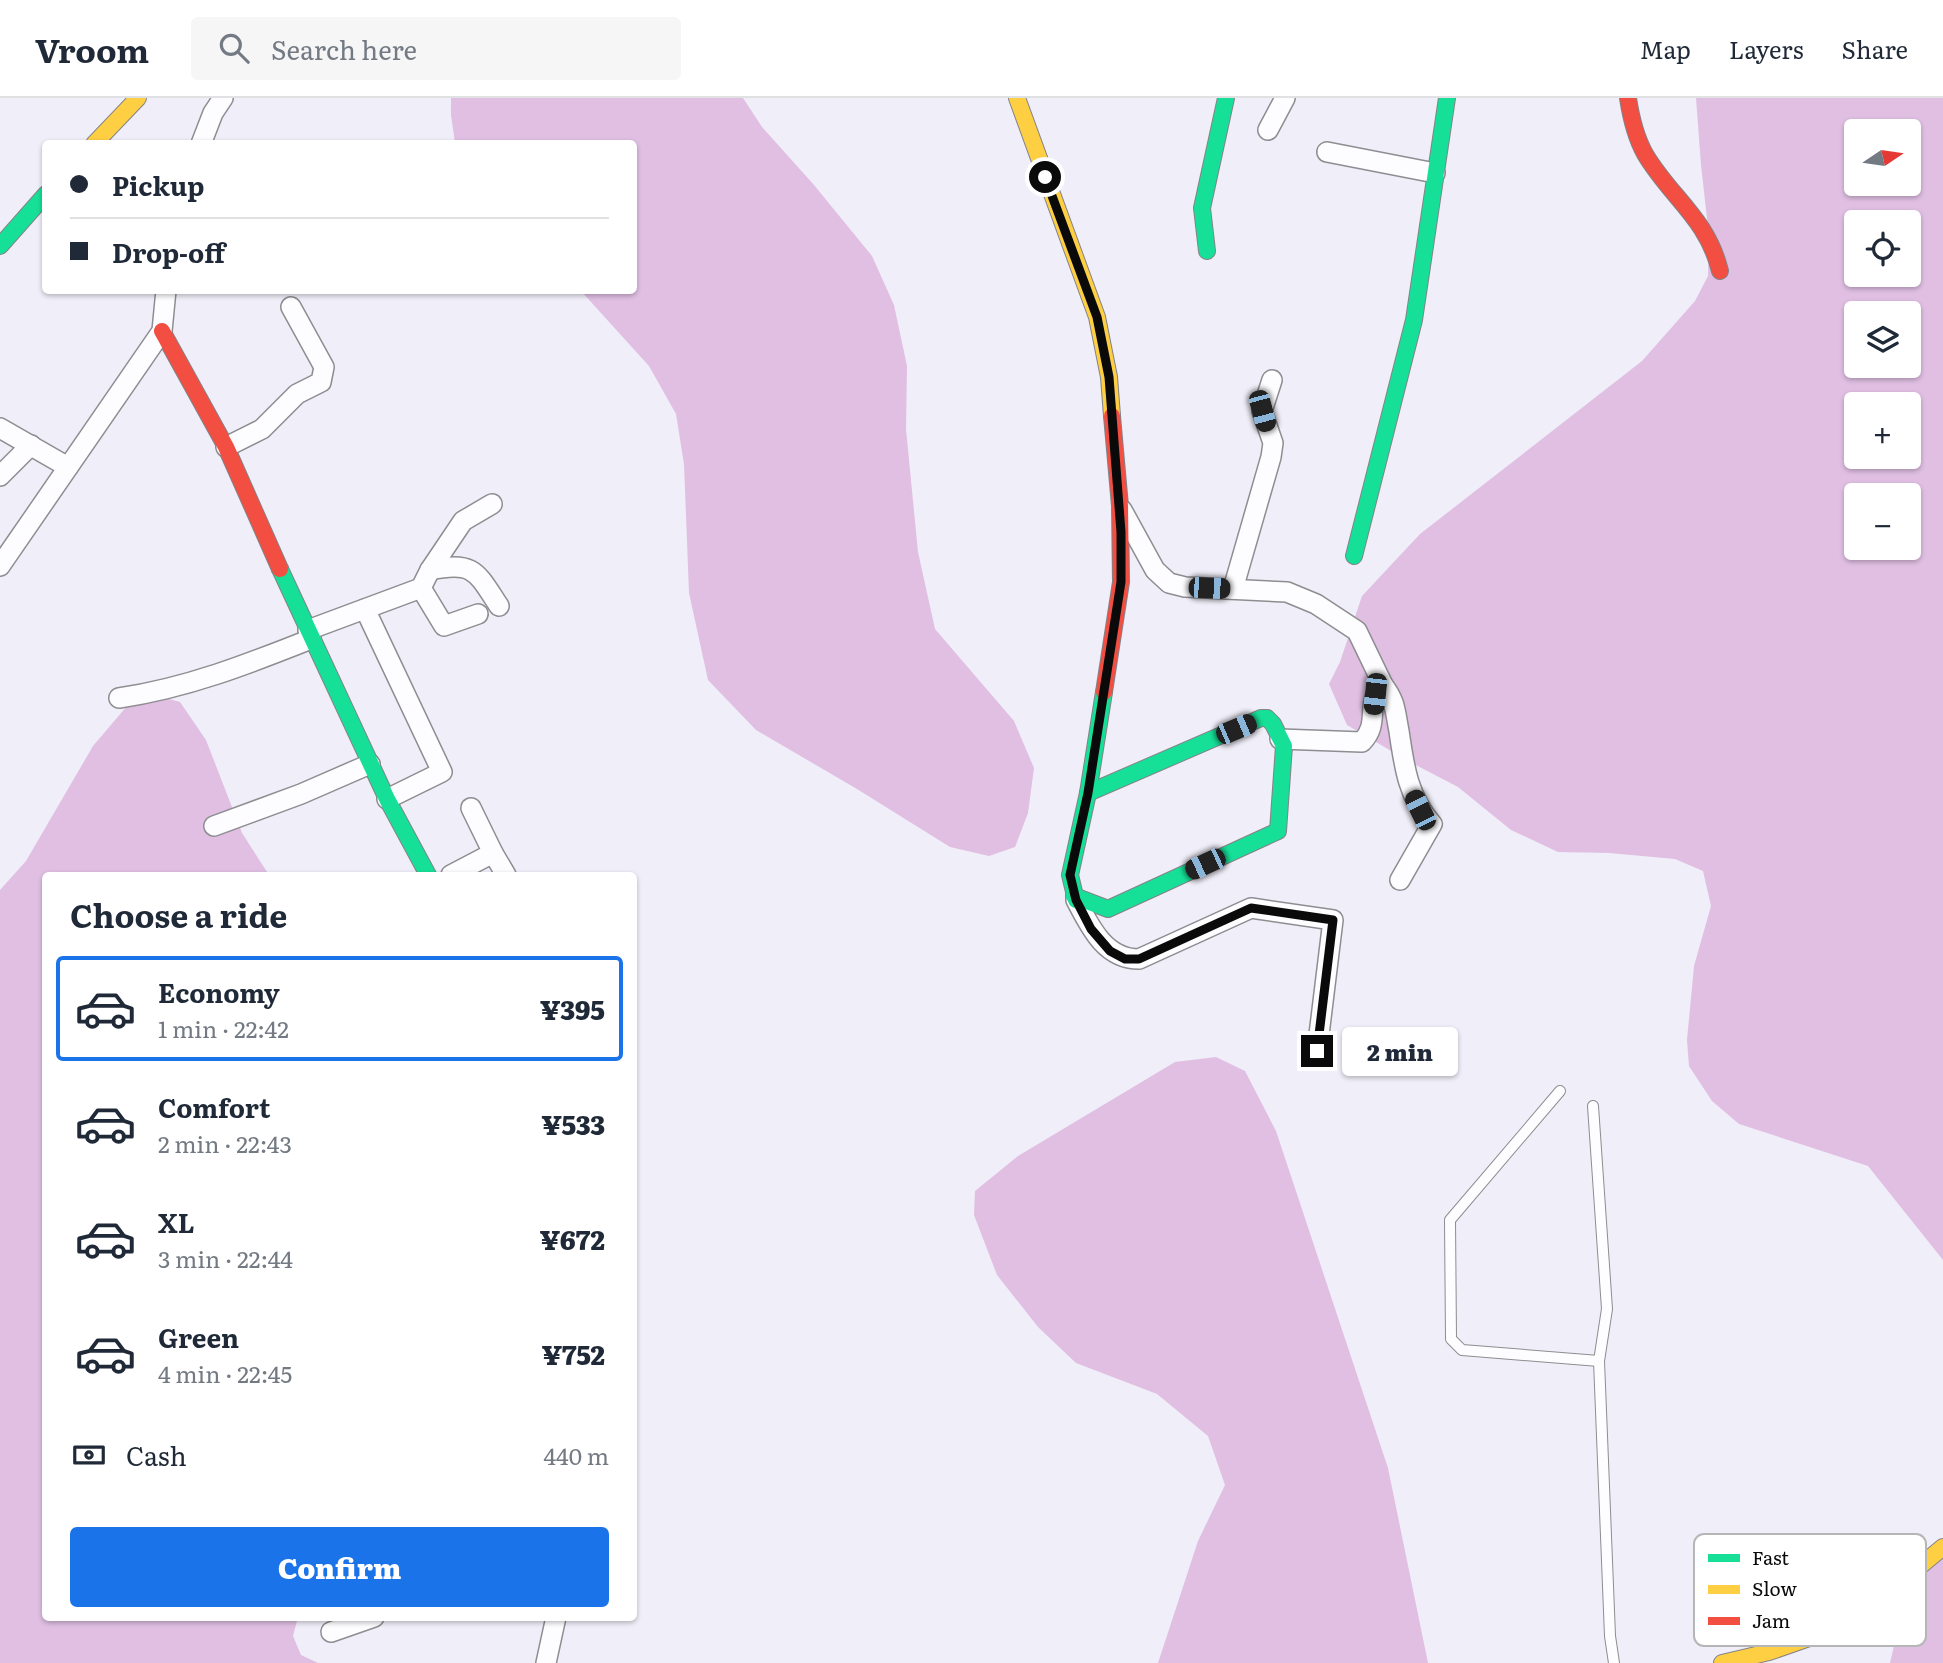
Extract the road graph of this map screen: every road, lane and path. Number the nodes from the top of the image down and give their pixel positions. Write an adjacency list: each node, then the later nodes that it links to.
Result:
1 (138, 98): 9 (street)
2 (223, 98): 10 (street)
3 (1017, 98): 27 (street)
4 (1226, 98): 15 (street)
5 (1285, 98): 8 (street)
6 (1447, 98): 12 (street)
7 (1628, 98): 16 (street)
8 (1268, 130)
9 (98, 140)
10 (203, 140)
11 (1327, 152): 12 (street)
12 (1435, 173): 28 (street)
13 (42, 199): 14 (street)
14 (0, 246)
15 (1207, 251)
16 (1720, 271)
17 (166, 294): 19 (street)
18 (291, 307): 23 (street)
19 (162, 331): 23 (street); 24 (street)
20 (1272, 380): 32 (street)
21 (0, 428): 22 (street)
22 (31, 444): 24 (street); 25 (street)
23 (226, 447): 36 (street)
24 (68, 467): 29 (street)
25 (0, 476)
26 (492, 504): 30 (street)
27 (1120, 506): 32 (street); 41 (street)
28 (1353, 556)
29 (0, 566)
30 (430, 570): 31 (street); 33 (street)
31 (421, 588): 34 (street); 35 (street)
32 (1233, 589): 37 (street)
33 (499, 606)
34 (365, 609): 36 (street); 42 (street)
35 (478, 614)
36 (309, 634): 38 (street); 40 (street)
37 (1383, 685): 39 (street); 49 (street)
38 (119, 698)
39 (1280, 739): 41 (street); 50 (street)
40 (370, 764): 42 (street); 44 (street)
41 (1088, 793): 50 (street)
42 (387, 799): 46 (street)
43 (471, 808): 45 (street)
44 (215, 827)
45 (494, 853): 47 (street); 48 (street)
46 (426, 872)
47 (457, 872)
48 (504, 872)
49 (1400, 880)
50 (1075, 898): 51 (street)
51 (1317, 1051)
52 (1560, 1091): 54 (lane)
53 (1593, 1106): 54 (lane)
54 (1599, 1361): 62 (lane)
55 (1943, 1547): 56 (street)
56 (1926, 1561)
57 (363, 1621): 59 (street)
58 (555, 1621): 61 (street)
59 (331, 1632)
60 (1786, 1646): 63 (street)
61 (546, 1663)
62 (1614, 1663)
63 (1722, 1663)

